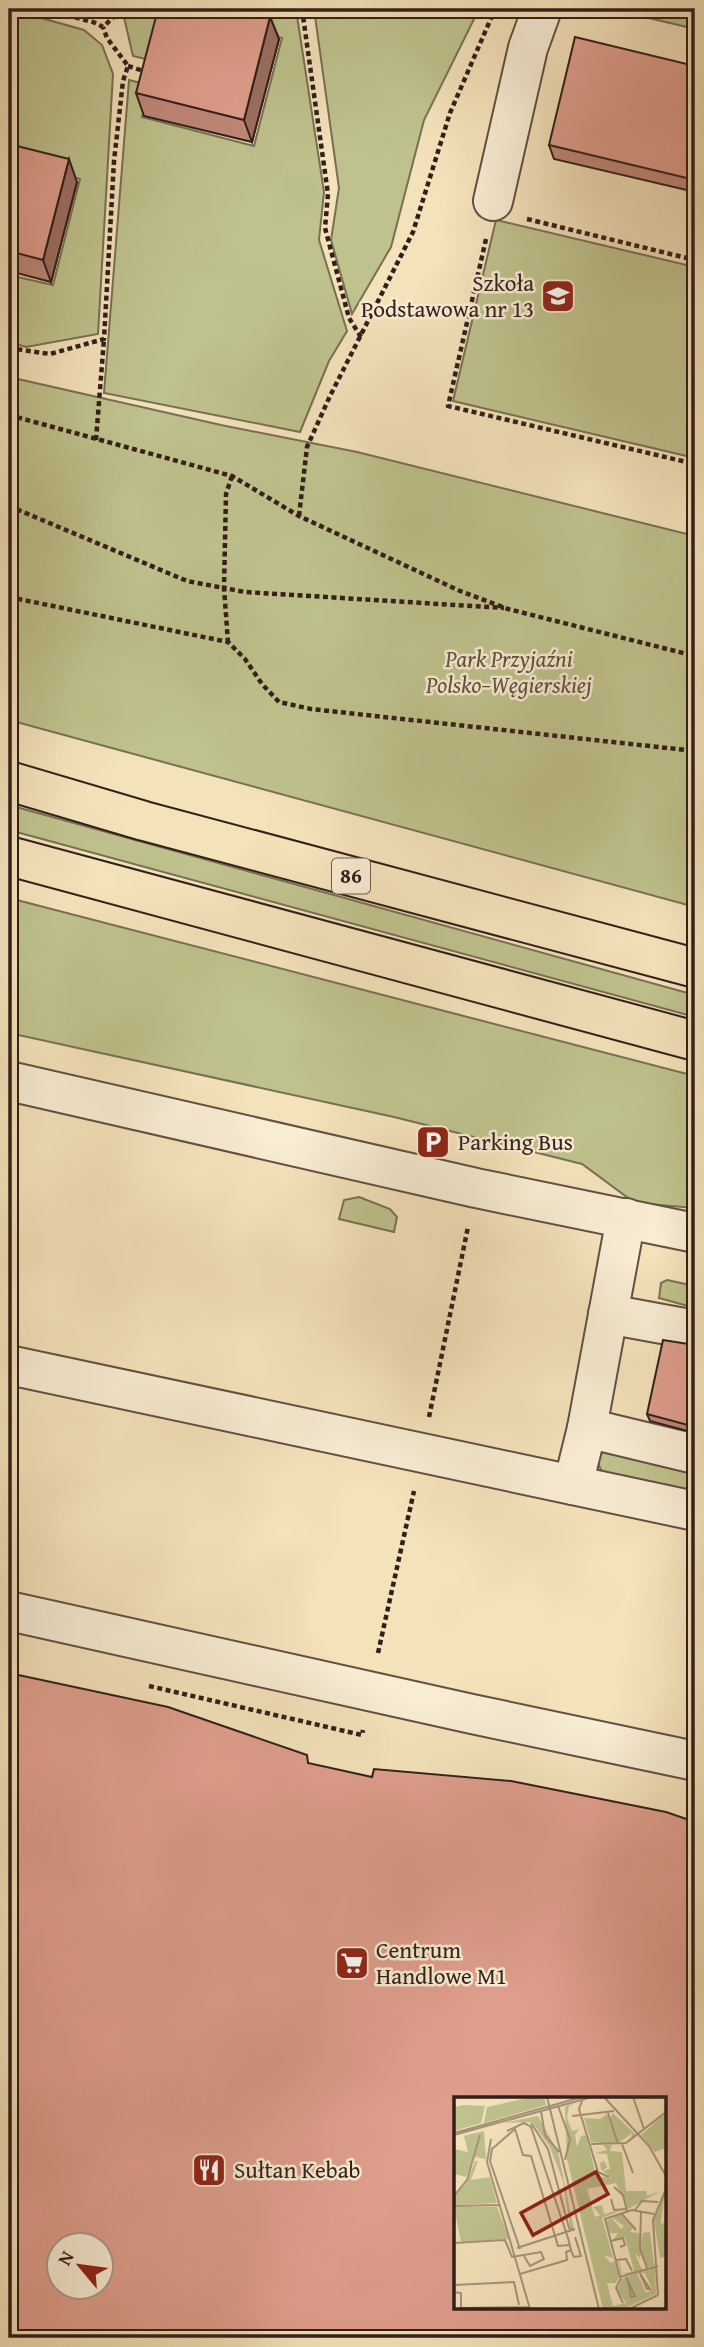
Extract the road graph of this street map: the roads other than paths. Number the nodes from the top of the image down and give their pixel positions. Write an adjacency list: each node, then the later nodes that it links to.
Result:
1 (542, 9): 2 (lane)
2 (493, 206)
3 (9, 781): 5 (main road, 86)
4 (9, 856): 6 (main road)
5 (695, 968)
6 (695, 1041)
7 (9, 1082): 8 (lane)
8 (626, 1218): 9 (lane); 10 (lane)
9 (695, 1233)
10 (608, 1314): 11 (lane); 13 (lane)
11 (695, 1330)
12 (9, 1365): 15 (lane)
13 (586, 1428): 14 (lane); 15 (lane)
14 (695, 1454)
15 (573, 1485): 16 (lane)
16 (695, 1511)
17 (9, 1611): 18 (lane)
18 (695, 1761)

